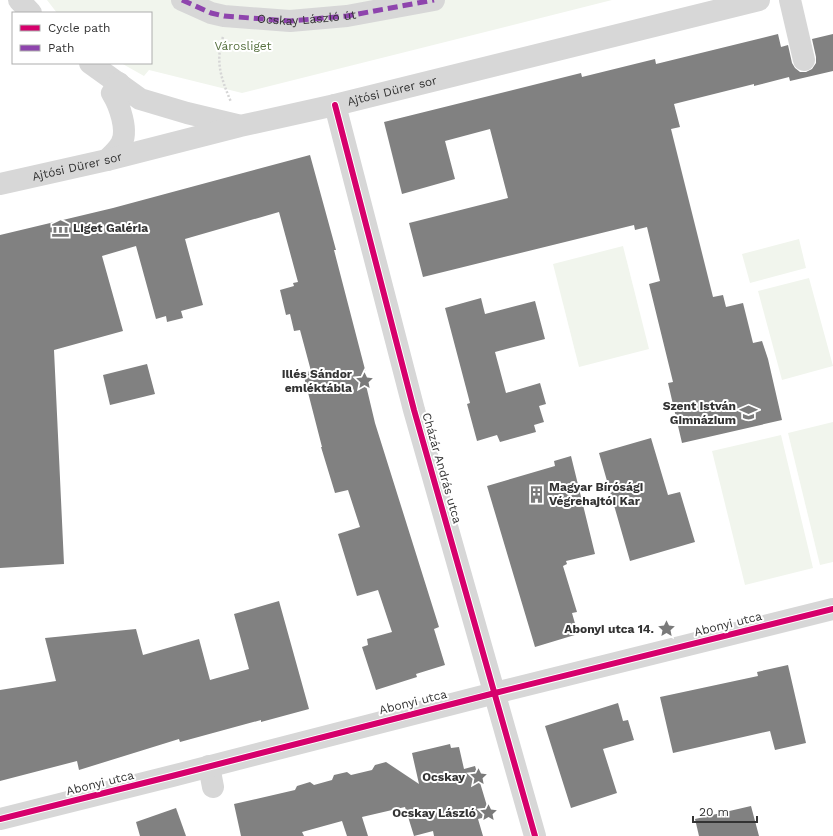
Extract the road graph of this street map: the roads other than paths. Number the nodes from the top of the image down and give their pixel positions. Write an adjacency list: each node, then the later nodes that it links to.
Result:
1 (19, 0): 6 (street)
2 (182, 0): 3 (street, Ocskay László út)
3 (434, 0)
4 (759, 0): 10 (street, Ajtósi Dürer sor)
5 (790, 0): 7 (street)
6 (29, 12)
7 (804, 60)
8 (92, 64): 9 (street)
9 (120, 83): 11 (street); 12 (street)
10 (335, 105): 11 (street, Ajtósi Dürer sor); 15 (street, Cházár András utca)
11 (240, 126): 12 (street, Ajtósi Dürer sor)
12 (107, 160): 13 (street, Ajtósi Dürer sor)
13 (0, 184)
14 (833, 610): 15 (street, Abonyi utca)
15 (495, 693): 16 (street, Abonyi utca); 19 (street, Cházár András utca)
16 (209, 766): 17 (street); 18 (street, Abonyi utca)
17 (213, 787)
18 (0, 819)
19 (535, 836)

